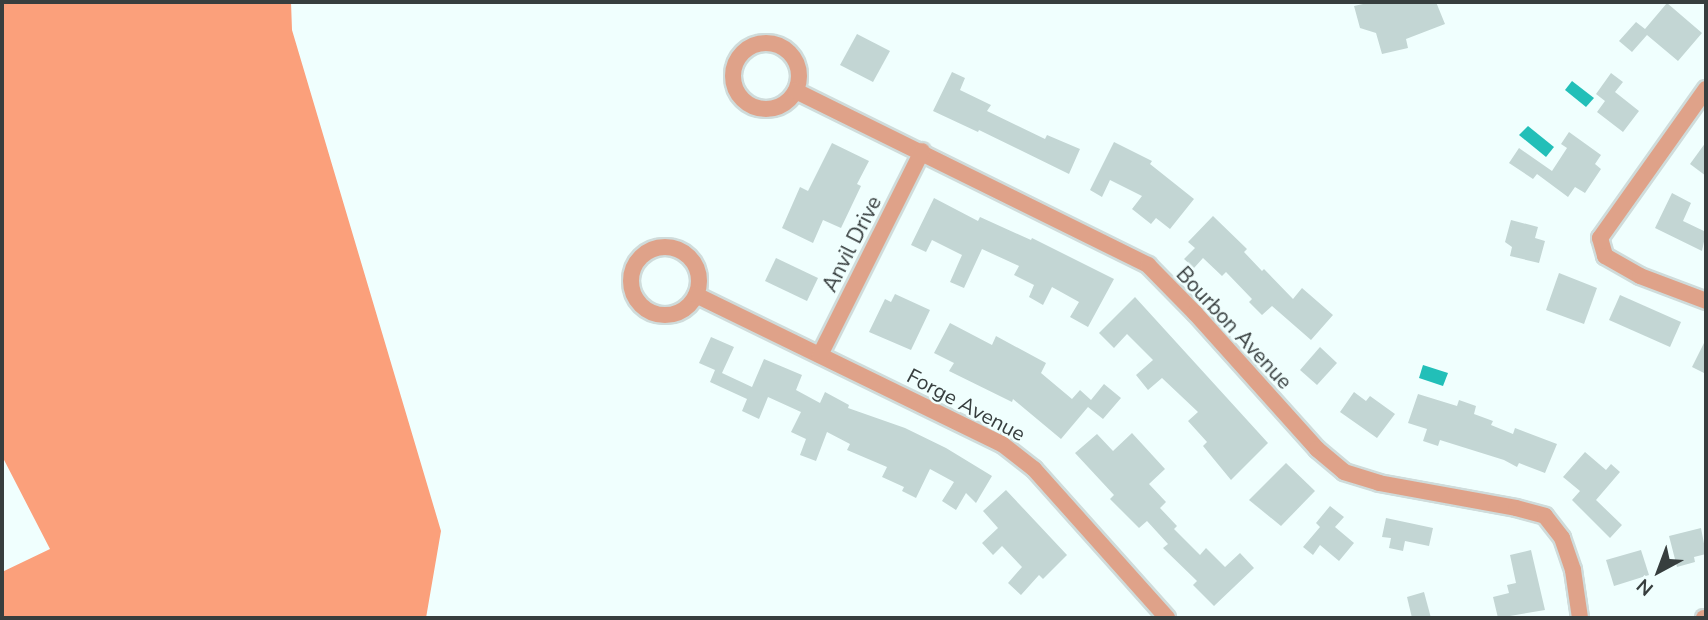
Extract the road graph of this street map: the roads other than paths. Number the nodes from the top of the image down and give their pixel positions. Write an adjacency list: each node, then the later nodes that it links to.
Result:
1 (1706, 89): 5 (street)
2 (796, 91): 2 (street); 3 (street, Bourbon Avenue)
3 (922, 152): 6 (street, Anvil Drive); 8 (street, Bourbon Avenue)
4 (696, 295): 4 (street); 6 (street, Forge Avenue)
5 (1706, 301)
6 (820, 355): 7 (street, Forge Avenue)
7 (1167, 618)
8 (1580, 618)

